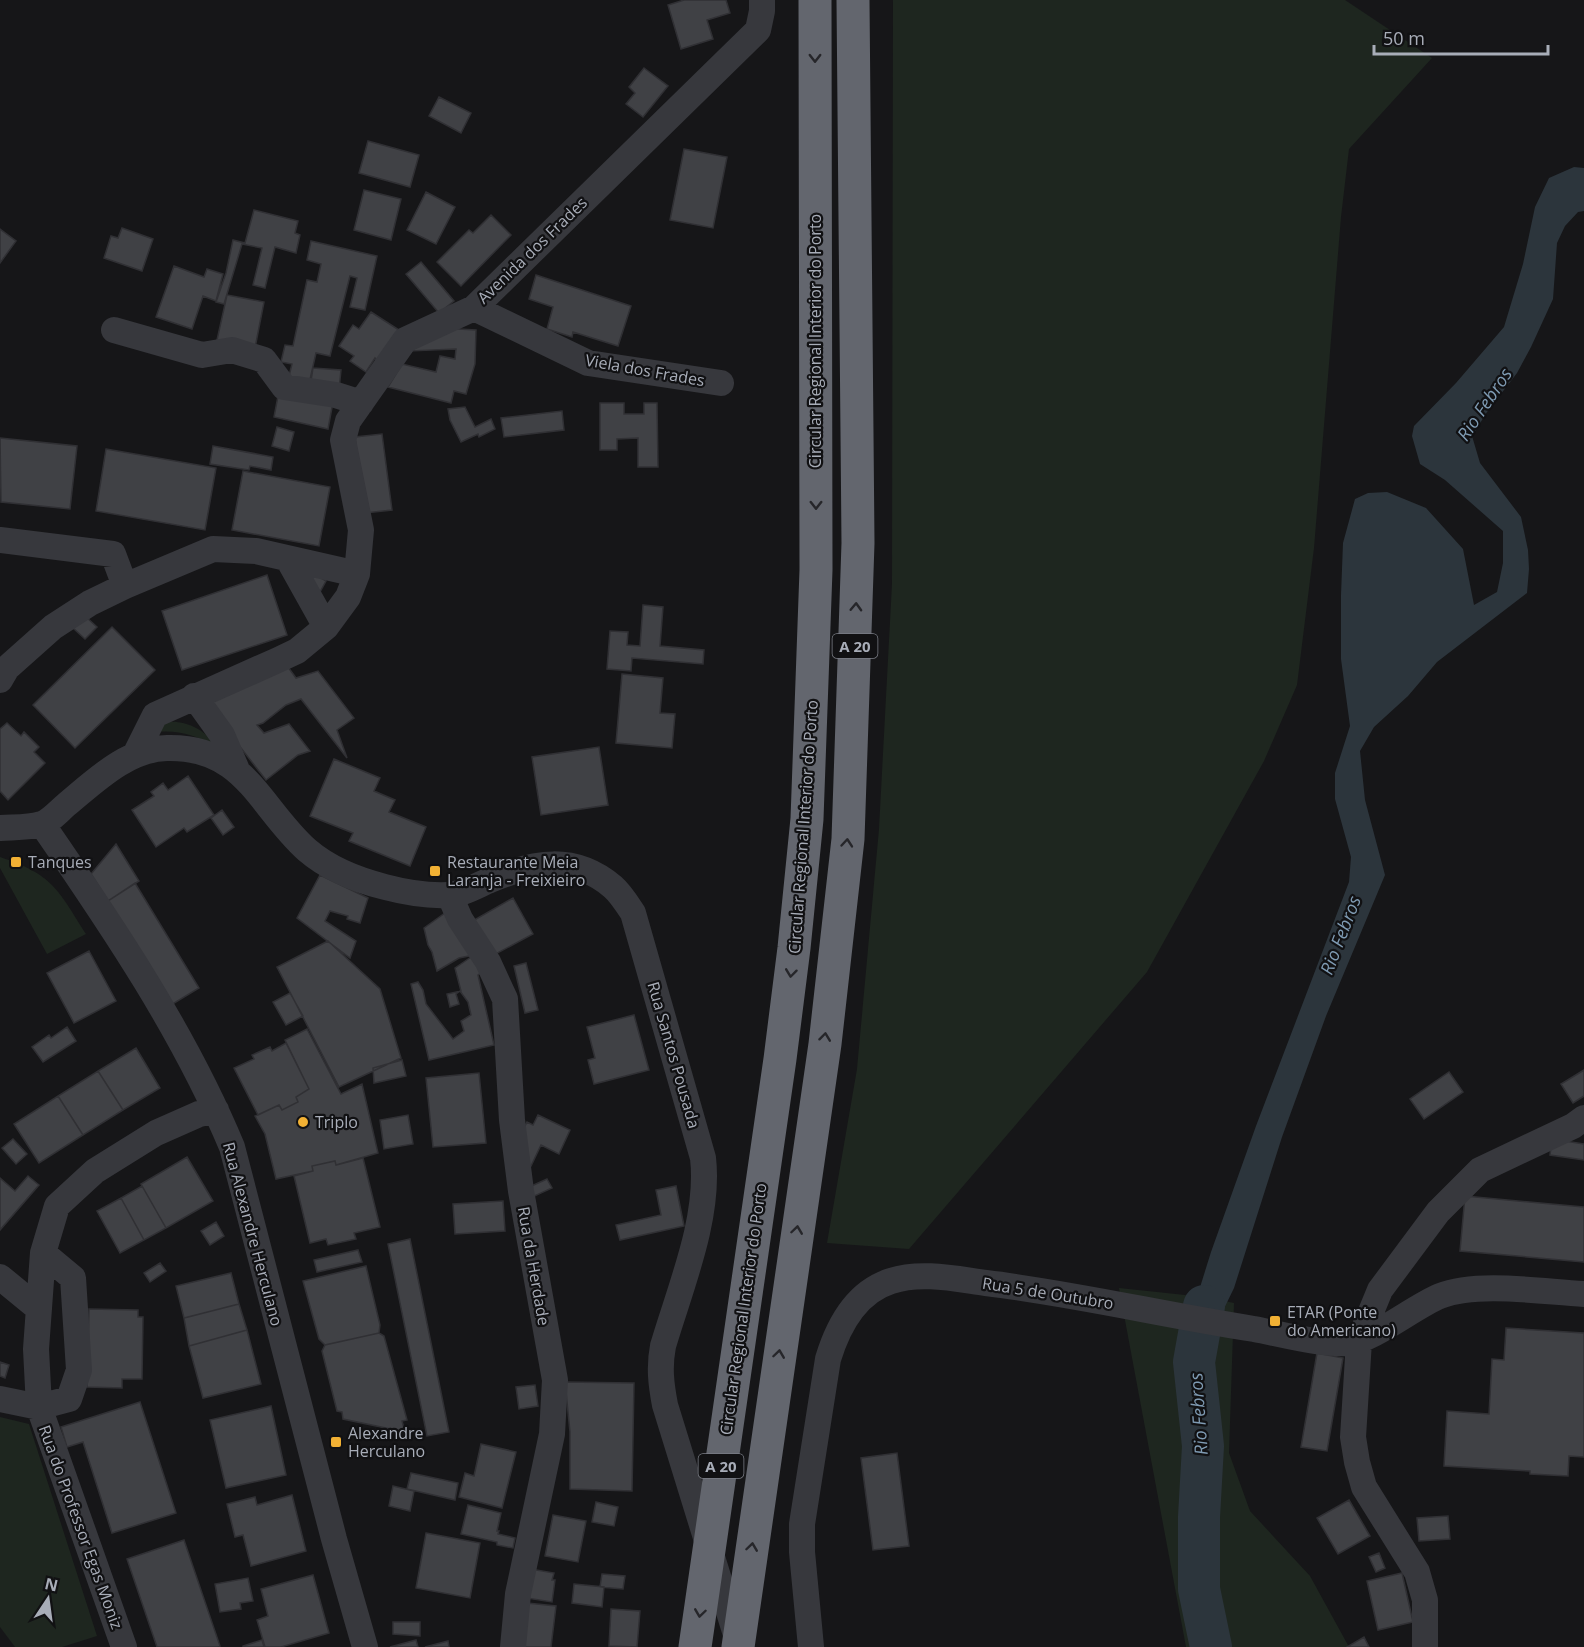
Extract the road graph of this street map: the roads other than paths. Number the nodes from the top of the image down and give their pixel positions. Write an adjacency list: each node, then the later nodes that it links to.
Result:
1 (762, 0): 4 (street, Avenida dos Frades)
2 (815, 0): 32 (highway, Circular Regional Interior do Porto / A 20, one-way to 32)
3 (853, 0): 33 (highway, A 20, one-way to 3)
4 (474, 308): 6 (street, Viela dos Frades); 7 (street, Avenida dos Frades)
5 (114, 330): 7 (street)
6 (721, 383)
7 (361, 403): 10 (street, Avenida dos Frades)
8 (0, 540): 11 (street)
9 (288, 559): 10 (street); 11 (street); 12 (street)
10 (357, 574): 12 (street, Avenida dos Frades)
11 (125, 586): 13 (street)
12 (326, 627): 14 (street, Avenida dos Frades)
13 (0, 680)
14 (194, 696): 15 (street, Avenida dos Frades); 16 (street, Rua Santos Pousada)
15 (135, 755): 16 (street, Rua Santos Pousada); 17 (street, Rua Santos Pousada)
16 (237, 770): 19 (street, Rua Santos Pousada)
17 (42, 824): 18 (street); 20 (street, Rua Alexandre Herculano)
18 (0, 828)
19 (450, 896): 31 (street, Rua da Herdade); 33 (street, Rua Santos Pousada)
20 (216, 1110): 22 (street, Rua do Professor Egas Moniz); 30 (street, Rua Alexandre Herculano)
21 (1584, 1118): 26 (street)
22 (43, 1253): 25 (street, Rua do Professor Egas Moniz); 28 (street, Rua do Professor Egas Moniz)
23 (0, 1277): 25 (street)
24 (1584, 1294): 26 (street, Rua 5 de Outubro)
25 (39, 1309): 28 (street, Rua do Professor Egas Moniz)
26 (1359, 1341): 34 (street, Rua 5 de Outubro); 35 (street)
27 (0, 1399): 28 (street)
28 (39, 1407): 29 (street, Rua do Professor Egas Moniz)
29 (124, 1647)
30 (365, 1647)
31 (513, 1647)
32 (695, 1647)
33 (739, 1647)
34 (811, 1647)
35 (1425, 1647)

